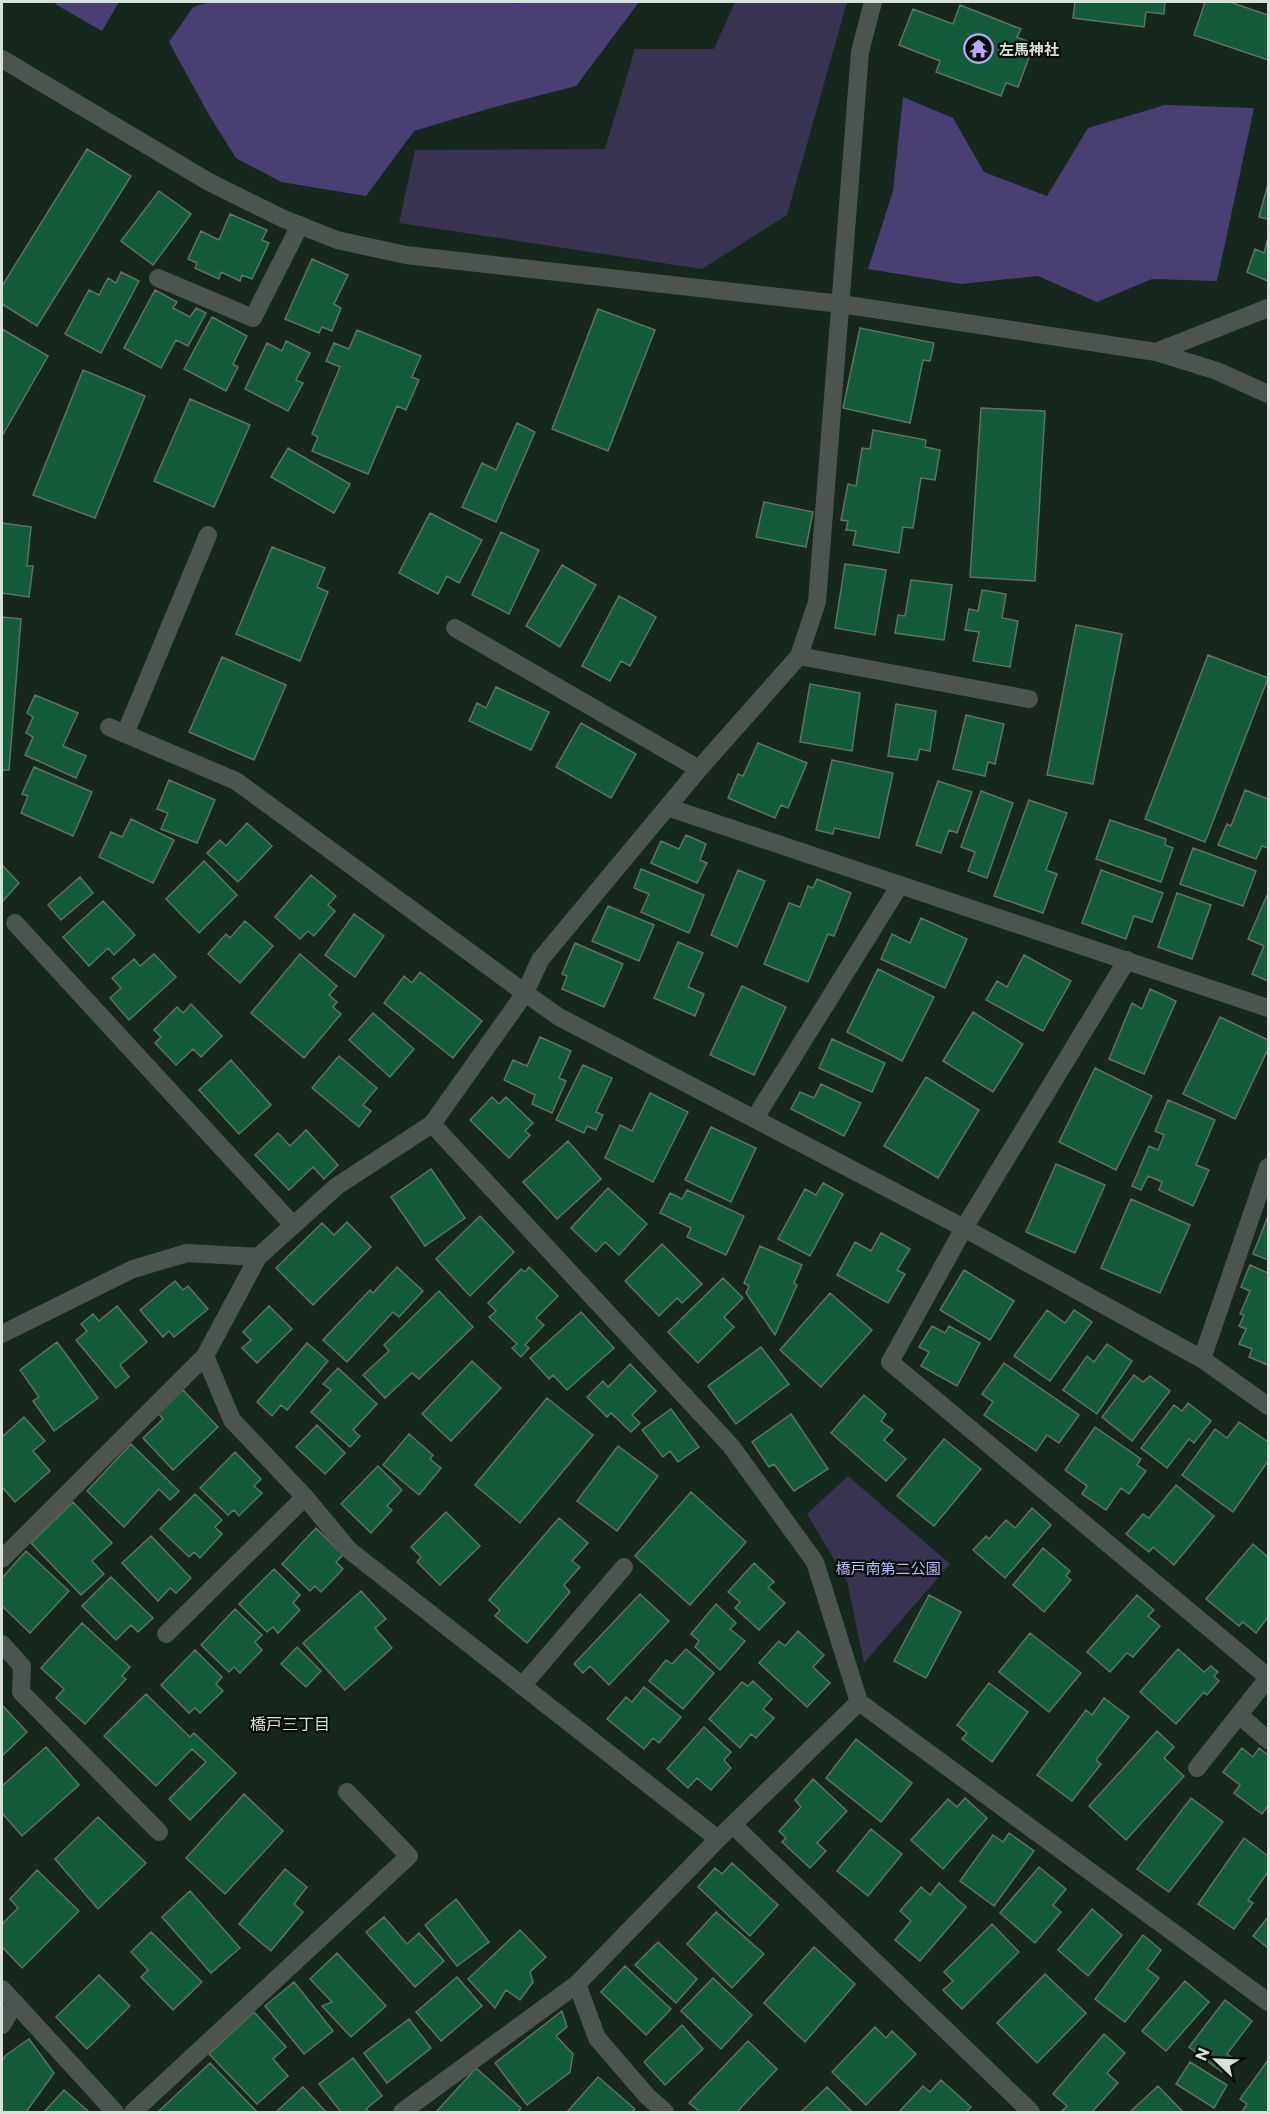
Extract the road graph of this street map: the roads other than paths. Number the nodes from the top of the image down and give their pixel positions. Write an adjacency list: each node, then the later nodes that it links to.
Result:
1 (873, 2): 5 (street)
2 (2, 59): 3 (street)
3 (300, 225): 4 (street); 5 (street)
4 (158, 278)
5 (840, 304): 7 (street); 11 (street)
6 (1269, 308): 7 (street)
7 (1156, 352): 8 (street)
8 (1269, 394)
9 (208, 535): 18 (street)
10 (455, 628): 13 (street)
11 (799, 656): 12 (street); 13 (street)
12 (1029, 699)
13 (699, 769): 14 (street)
14 (667, 807): 15 (street); 18 (street)
15 (900, 885): 17 (street); 20 (street)
16 (15, 923): 23 (street)
17 (1127, 960): 19 (street); 24 (street)
18 (525, 993): 20 (street); 21 (street)
19 (1269, 1008)
20 (754, 1118): 24 (street)
21 (432, 1124): 23 (street); 37 (street)
22 (1269, 1167): 28 (street)
23 (293, 1225): 25 (street)
24 (964, 1228): 28 (street); 35 (street)
25 (258, 1257): 26 (street); 27 (street)
26 (2, 1334)
27 (205, 1356): 30 (street); 31 (street)
28 (1202, 1359): 29 (street)
29 (1269, 1406)
30 (305, 1497): 33 (street); 36 (street)
31 (2, 1559)
32 (624, 1567): 36 (street)
33 (166, 1634)
34 (2, 1644): 43 (street)
35 (1268, 1677): 38 (street)
36 (522, 1686): 44 (street)
37 (859, 1702): 42 (street); 47 (street)
38 (1239, 1715): 39 (street); 40 (street)
39 (1269, 1740)
40 (1197, 1768)
41 (347, 1792): 51 (street)
42 (734, 1825): 44 (street); 54 (street)
43 (159, 1832)
44 (718, 1839): 45 (street)
45 (577, 1984): 52 (street); 53 (street)
46 (2, 1989): 48 (street)
47 (1269, 2002)
48 (15, 2003): 49 (street); 50 (street)
49 (2, 2025)
50 (115, 2112)
51 (133, 2112)
52 (402, 2112)
53 (665, 2112)
54 (1031, 2112)

